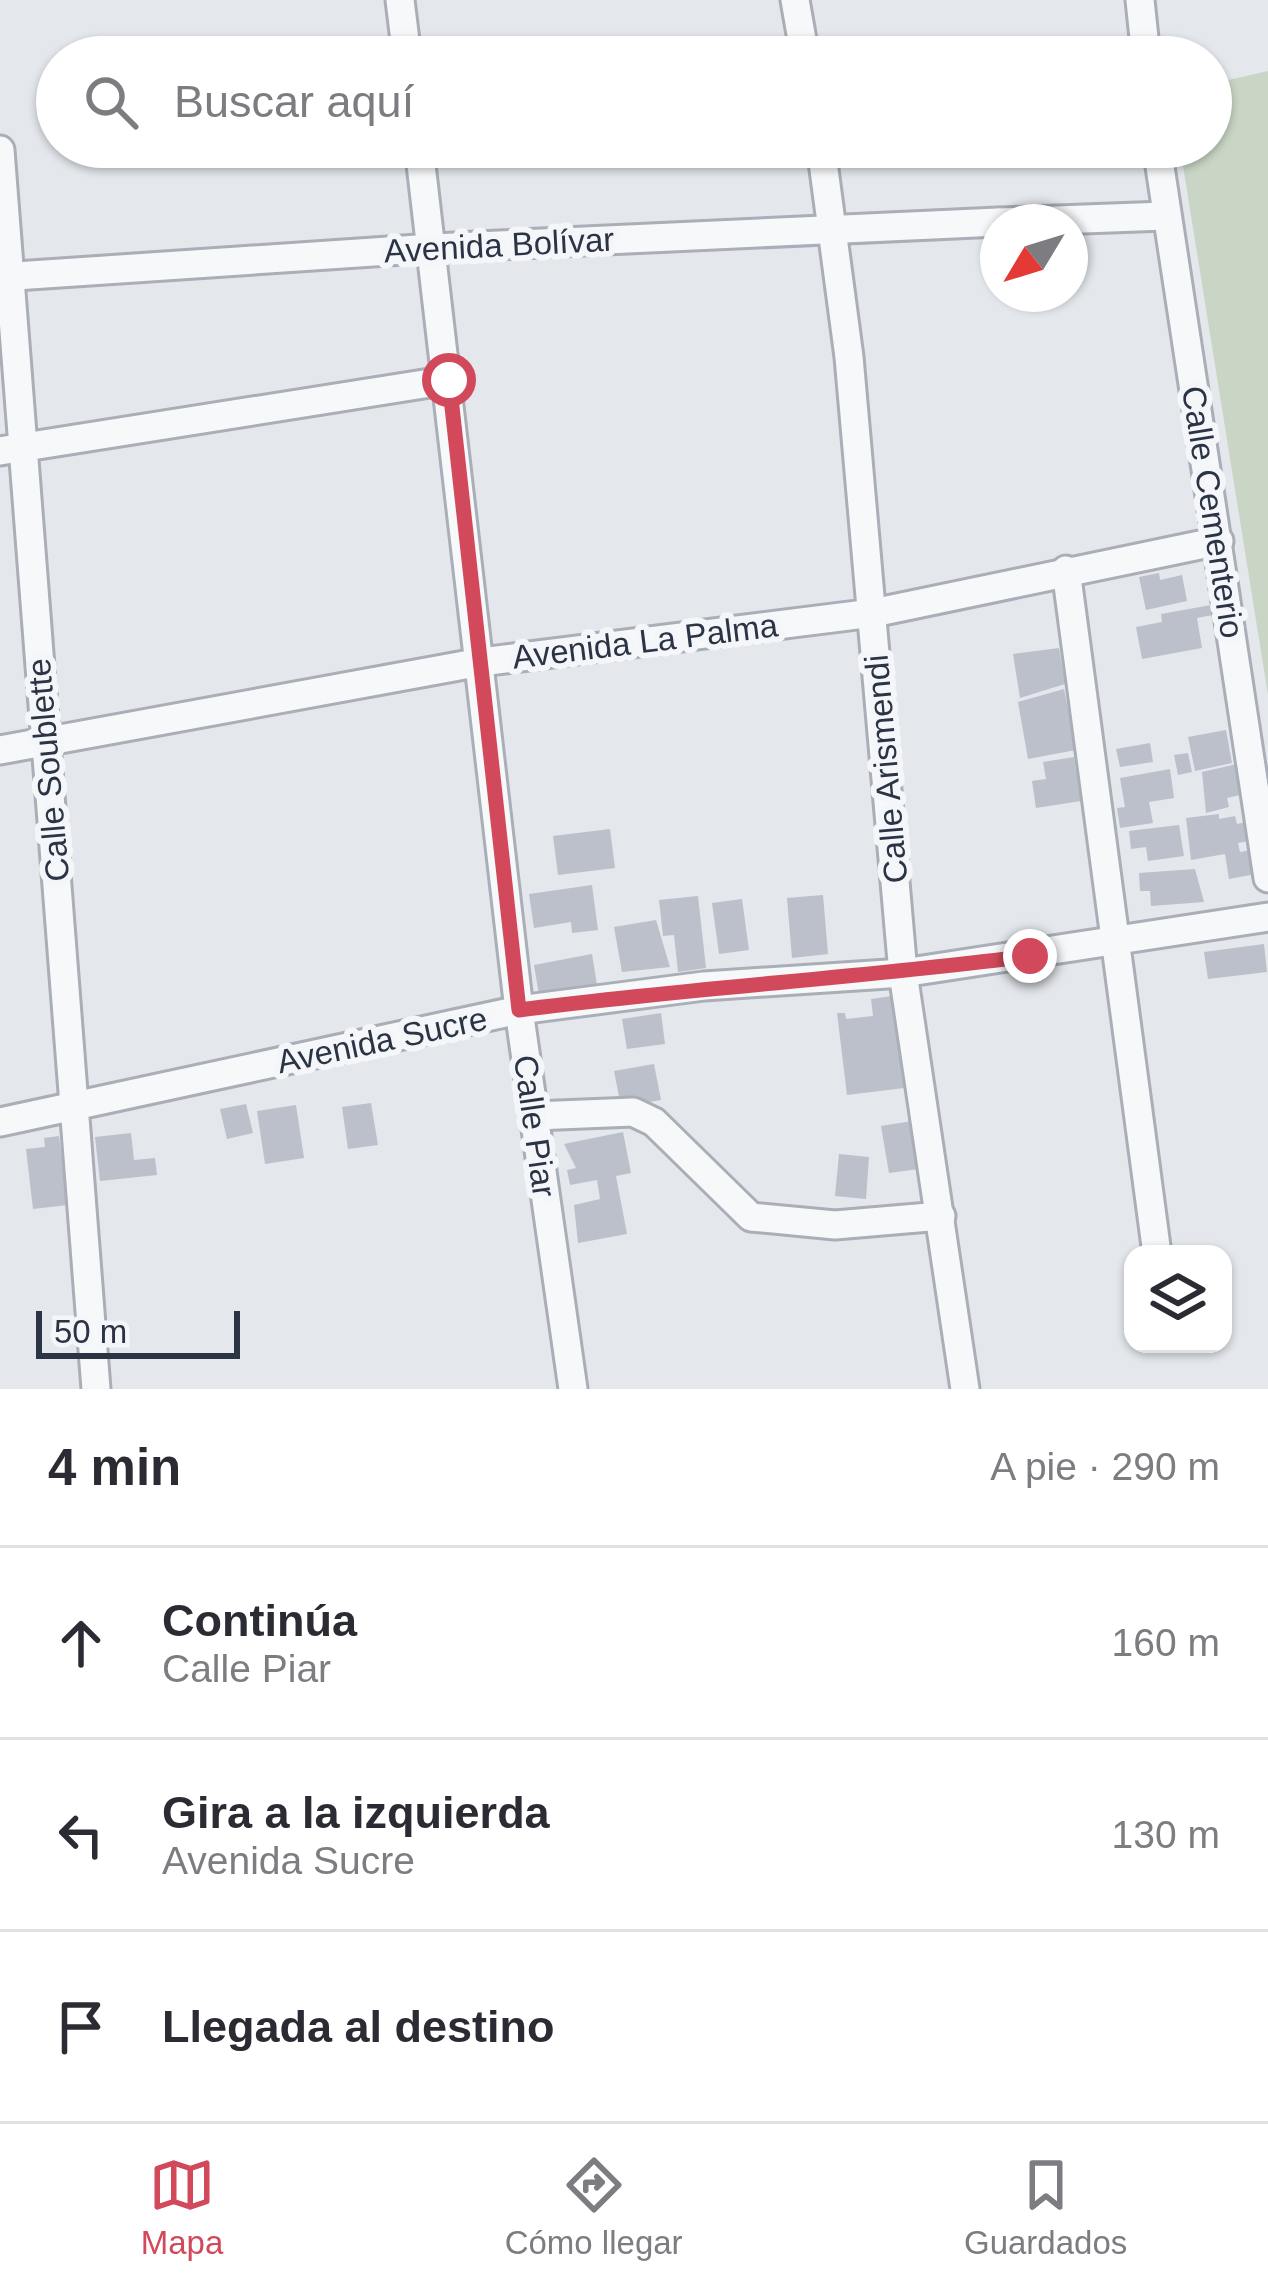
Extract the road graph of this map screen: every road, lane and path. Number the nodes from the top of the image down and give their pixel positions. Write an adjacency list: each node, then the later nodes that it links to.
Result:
1 (400, 0): 4 (street)
2 (795, 0): 5 (street)
3 (1140, 0): 6 (street)
4 (404, 36)
5 (802, 36)
6 (1144, 36)
7 (0, 150): 16 (street, Calle Soublette)
8 (422, 168): 15 (street, Calle Piar)
9 (825, 168): 14 (street, Calle Arismendi)
10 (1159, 168): 11 (street, Calle Cementerio)
11 (1165, 216): 12 (street, Avenida Bolívar); 19 (street, Calle Cementerio)
12 (1088, 219)
13 (980, 223): 14 (street, Avenida Bolívar)
14 (836, 228): 15 (street, Avenida Bolívar); 21 (street, Calle Arismendi)
15 (433, 248): 16 (street, Avenida Bolívar); 17 (street, Calle Piar)
16 (6, 277): 18 (street, Calle Soublette)
17 (449, 380): 18 (street); 22 (street, Calle Piar)
18 (10, 449): 23 (street, Calle Soublette)
19 (1219, 541): 20 (street, Avenida La Palma); 25 (street, Calle Cementerio)
20 (1066, 570): 21 (street, Avenida La Palma); 27 (street)
21 (873, 613): 22 (street, Avenida La Palma); 28 (street, Calle Arismendi)
22 (481, 662): 23 (street, Avenida La Palma); 29 (street, Calle Piar)
23 (45, 742): 24 (street, Avenida La Palma); 30 (street, Calle Soublette)
24 (0, 750)
25 (1268, 878)
26 (1268, 917): 27 (street, Avenida Sucre)
27 (1114, 944): 28 (street, Avenida Sucre); 34 (street)
28 (903, 973): 29 (street, Avenida Sucre); 33 (street, Calle Arismendi)
29 (519, 1010): 30 (street, Avenida Sucre); 31 (street, Calle Piar)
30 (77, 1108): 32 (street, Avenida Sucre); 35 (street, Calle Soublette)
31 (534, 1116): 33 (street); 36 (street, Calle Piar)
32 (0, 1122)
33 (941, 1216): 37 (street, Calle Arismendi)
34 (1155, 1245)
35 (96, 1389)
36 (573, 1389)
37 (965, 1389)

